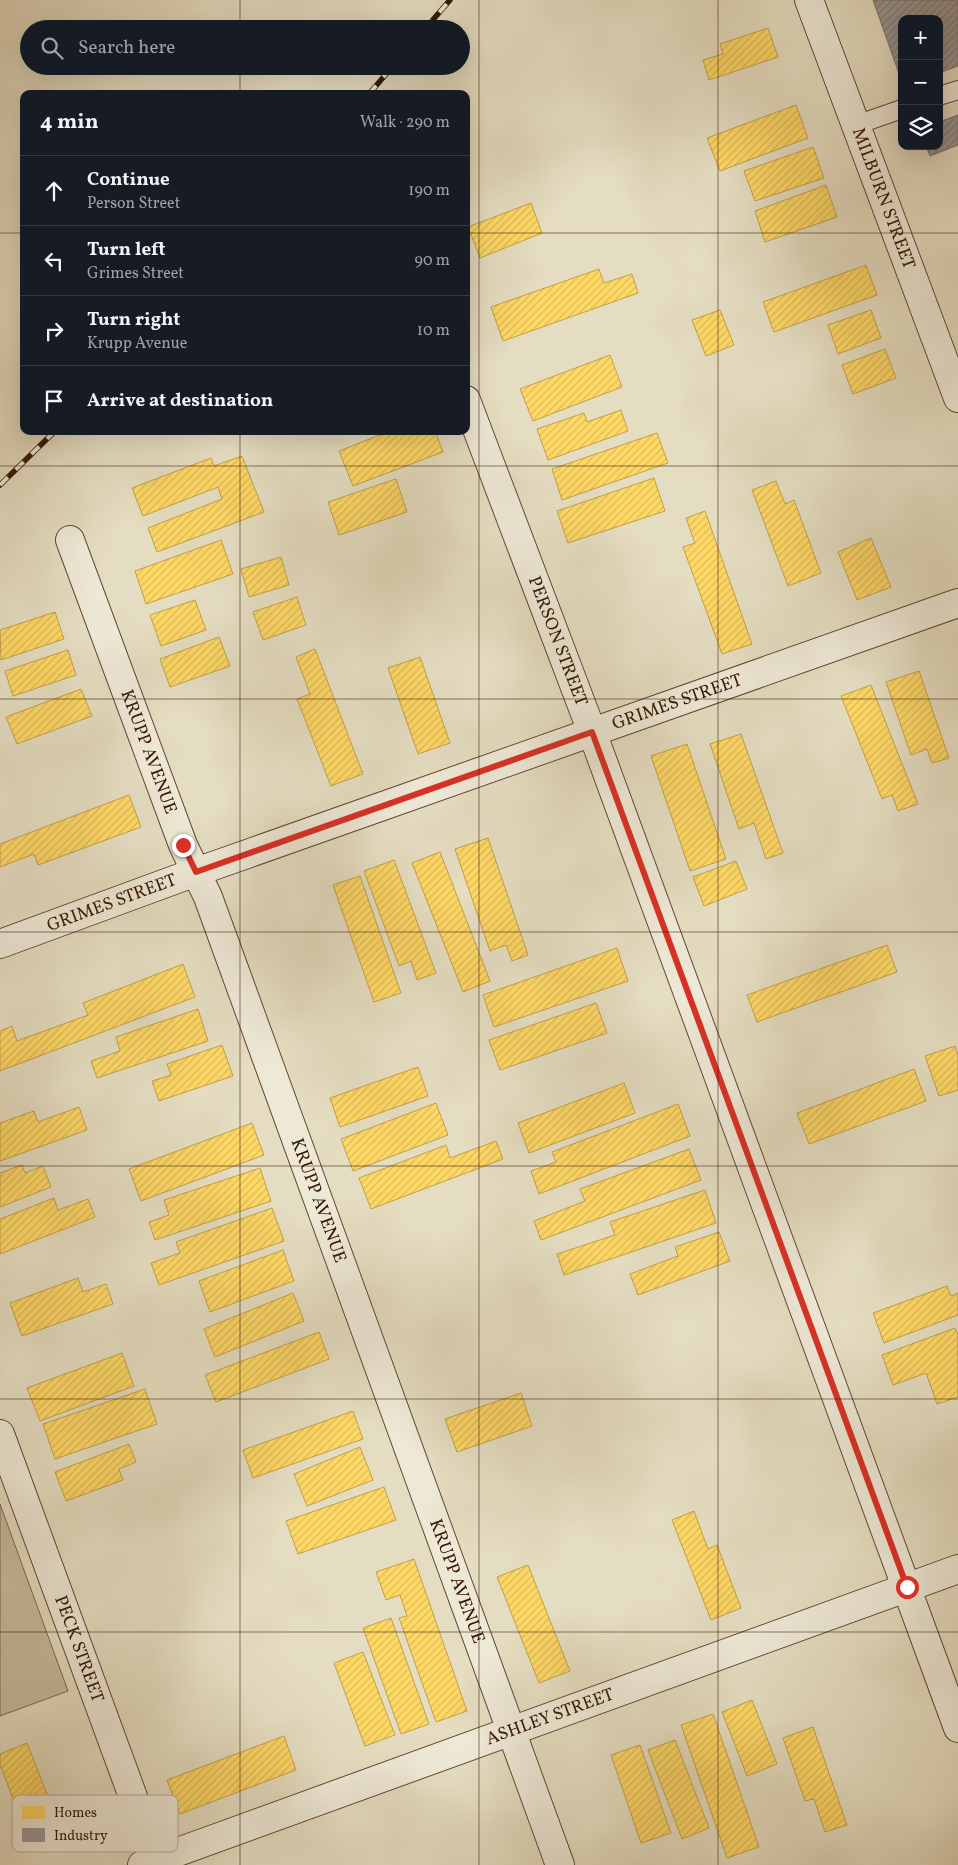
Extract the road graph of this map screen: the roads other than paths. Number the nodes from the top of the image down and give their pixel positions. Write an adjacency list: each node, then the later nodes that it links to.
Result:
1 (809, 0): 5 (street, MILBURN STREET)
2 (958, 90): 3 (lane)
3 (943, 95)
4 (898, 110): 5 (lane)
5 (856, 125): 6 (street, MILBURN STREET)
6 (958, 398)
7 (470, 411): 10 (street, PERSON STREET)
8 (70, 540): 11 (street, KRUPP AVENUE)
9 (958, 604): 10 (street, GRIMES STREET)
10 (592, 732): 11 (street, GRIMES STREET); 15 (street, PERSON STREET)
11 (196, 872): 12 (street, GRIMES STREET); 17 (street, KRUPP AVENUE)
12 (0, 944)
13 (0, 1434): 18 (street, PECK STREET)
14 (958, 1569): 15 (street, ASHLEY STREET)
15 (907, 1587): 16 (street, PERSON STREET); 17 (street, ASHLEY STREET)
16 (958, 1728)
17 (510, 1730): 19 (street, ASHLEY STREET); 20 (street, KRUPP AVENUE)
18 (128, 1795)
19 (152, 1863)
20 (560, 1865)

